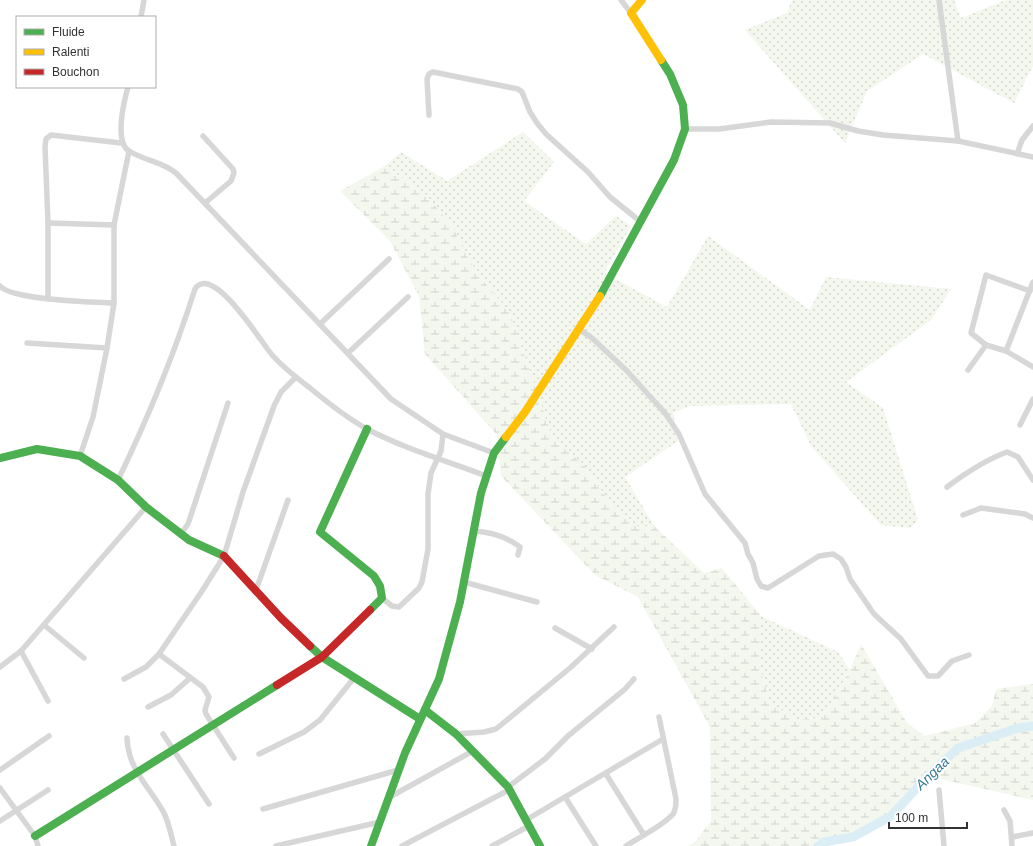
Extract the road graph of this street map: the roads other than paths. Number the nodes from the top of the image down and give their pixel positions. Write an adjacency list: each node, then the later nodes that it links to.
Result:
1 (144, 0): 6 (street)
2 (621, 0): 5 (street)
3 (642, 0): 5 (street)
4 (940, 0): 12 (street)
5 (631, 13): 10 (street)
6 (141, 16)
7 (128, 88): 13 (street)
8 (429, 115): 18 (street)
9 (1033, 126): 15 (street)
10 (685, 128): 12 (street); 18 (street)
11 (203, 136): 17 (street)
12 (958, 141): 15 (street)
13 (122, 143): 14 (street); 19 (street)
14 (129, 151): 17 (street); 20 (street)
15 (1017, 154): 16 (street)
16 (1033, 157)
17 (205, 203): 28 (street)
18 (641, 222): 29 (street)
19 (48, 223): 20 (street); 26 (street)
20 (114, 225): 27 (street)
21 (389, 259): 28 (street)
22 (1033, 282): 24 (street)
23 (0, 286): 26 (street)
24 (1030, 291): 31 (street); 33 (street)
25 (408, 297): 34 (street)
26 (48, 298): 27 (street)
27 (114, 303): 32 (street)
28 (320, 324): 34 (street)
29 (579, 329): 43 (street); 69 (street)
30 (27, 343): 32 (street)
31 (986, 345): 33 (street); 36 (street)
32 (107, 348): 44 (street)
33 (1006, 351): 35 (street)
34 (348, 353): 42 (street)
35 (1033, 367)
36 (968, 370)
37 (296, 377): 41 (street); 48 (street); 58 (street)
38 (1033, 399): 40 (street)
39 (228, 403): 56 (street)
40 (1020, 425)
41 (367, 429): 45 (street); 61 (street)
42 (443, 434): 43 (street); 45 (street)
43 (494, 453): 47 (street)
44 (80, 456): 46 (street); 48 (street)
45 (438, 457): 47 (street); 61 (street)
46 (0, 458)
47 (486, 476): 55 (street)
48 (118, 480): 52 (street)
49 (1033, 480): 50 (street)
50 (947, 487)
51 (288, 500): 60 (street)
52 (146, 507): 56 (street); 63 (street)
53 (963, 515): 54 (street)
54 (1033, 518)
55 (473, 531): 57 (street); 59 (street)
56 (181, 534): 58 (street)
57 (518, 555)
58 (224, 556): 60 (street); 68 (street)
59 (464, 582): 62 (street); 79 (street)
60 (256, 590): 70 (street)
61 (382, 598): 70 (street)
62 (537, 602)
63 (44, 625): 67 (street); 71 (street)
64 (614, 627): 66 (street)
65 (555, 628): 66 (street)
66 (592, 649): 84 (street)
67 (21, 651): 72 (street); 77 (street)
68 (159, 654): 73 (street); 75 (street)
69 (969, 656)
70 (322, 657): 74 (street); 82 (street)
71 (84, 658)
72 (0, 667)
73 (190, 678): 78 (street); 82 (street)
74 (354, 678): 81 (street); 90 (street)
75 (124, 679)
76 (634, 679): 97 (street)
77 (48, 701)
78 (148, 707)
79 (425, 710): 81 (street); 84 (street)
80 (659, 717): 87 (street)
81 (420, 719): 93 (street)
82 (212, 725): 88 (street); 91 (street)
83 (163, 734): 88 (street)
84 (456, 734): 89 (street)
85 (49, 736): 92 (street)
86 (127, 738): 94 (street)
87 (663, 739): 95 (street); 110 (street)
88 (174, 751): 94 (street); 102 (street)
89 (473, 751): 97 (street); 101 (street)
90 (259, 754)
91 (234, 758)
92 (0, 770)
93 (398, 770): 101 (street); 103 (street)
94 (138, 774): 111 (street); 114 (street)
95 (606, 774): 100 (street); 110 (street)
96 (0, 788): 104 (street)
97 (509, 788): 108 (street); 117 (street)
98 (48, 790): 104 (street)
99 (939, 790): 122 (street)
100 (564, 797): 108 (street); 120 (street)
101 (388, 798): 107 (street)
102 (209, 804)
103 (263, 809)
104 (17, 810): 106 (street); 111 (street)
105 (1004, 810): 112 (street)
106 (0, 821)
107 (380, 822): 115 (street); 116 (street)
108 (527, 823): 118 (street); 119 (street)
109 (1033, 833): 112 (street)
110 (644, 835): 121 (street)
111 (35, 836): 113 (street)
112 (1012, 837): 123 (street)
113 (38, 846)
114 (174, 846)
115 (276, 846)
116 (371, 846)
117 (402, 846)
118 (492, 846)
119 (540, 846)
120 (596, 846)
121 (626, 846)
122 (944, 846)
123 (1012, 846)

